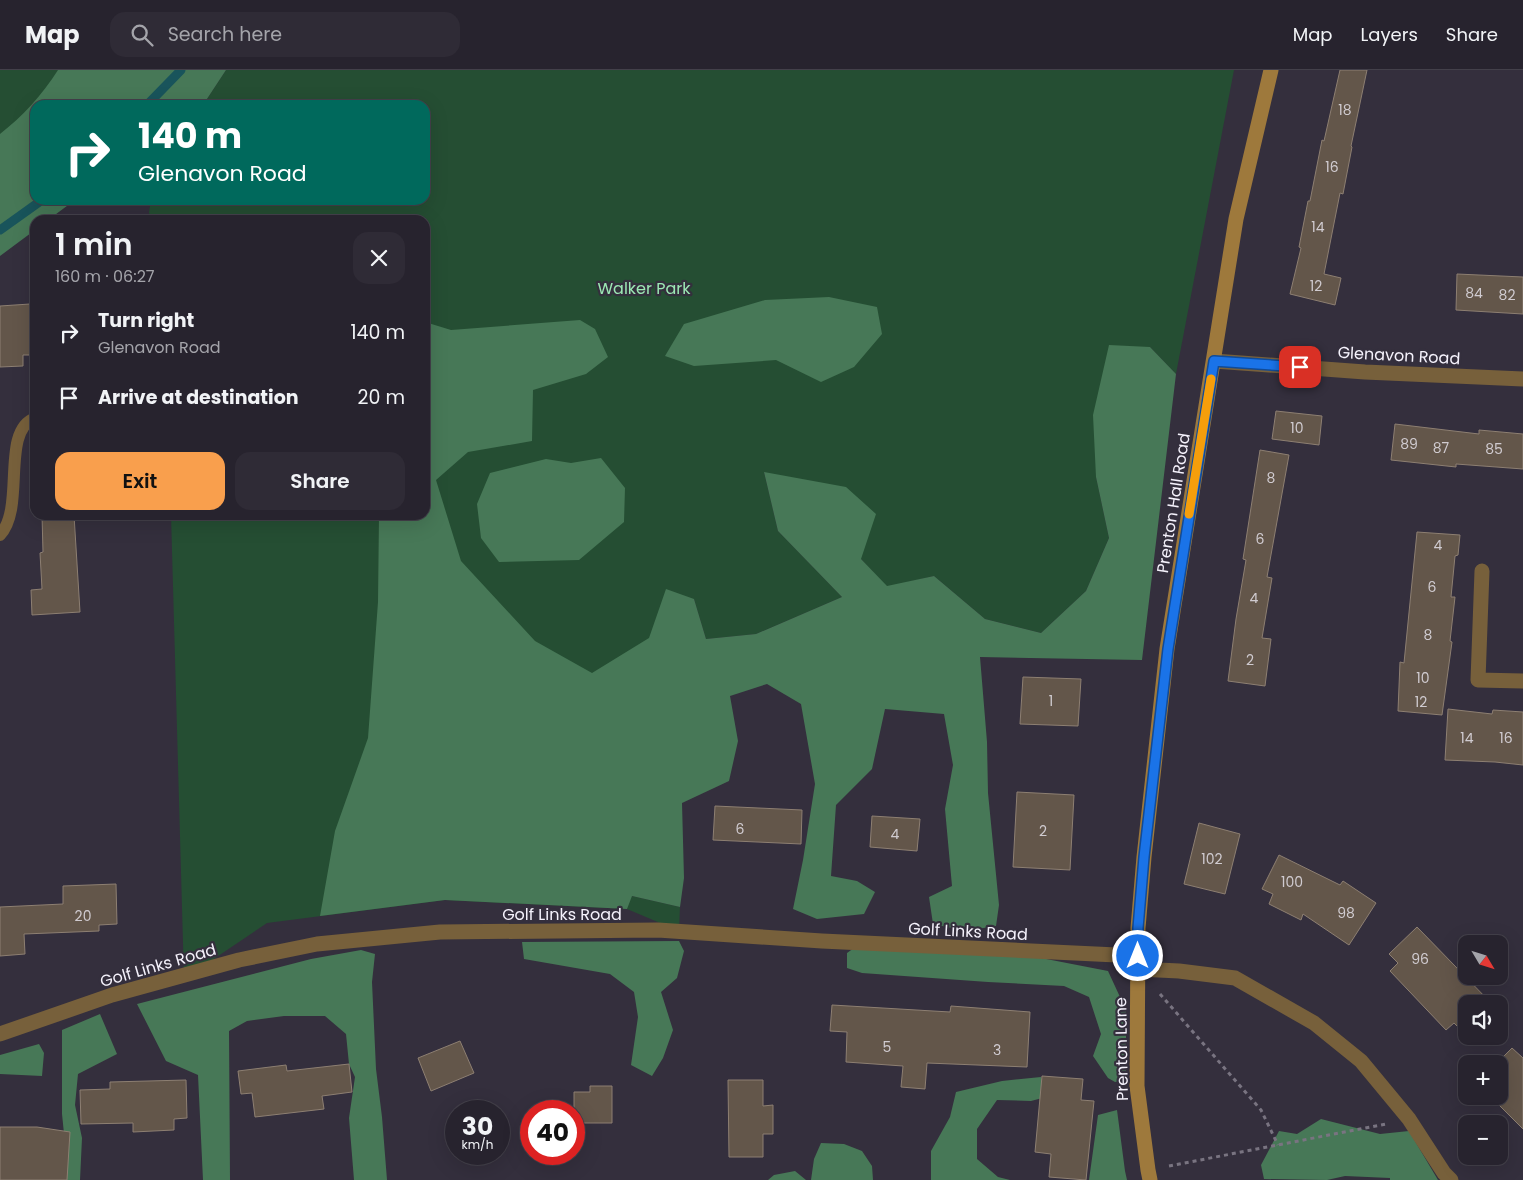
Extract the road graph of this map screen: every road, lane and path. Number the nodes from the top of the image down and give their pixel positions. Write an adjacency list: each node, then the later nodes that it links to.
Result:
1 (1271, 70): 2 (street, Prenton Hall Road)
2 (1214, 361): 3 (street, Glenavon Road); 8 (street, Prenton Hall Road)
3 (1523, 379)
4 (30, 420): 5 (lane)
5 (0, 535)
6 (1482, 570): 7 (street)
7 (1523, 681)
8 (1138, 957): 9 (street, Golf Links Road); 10 (street, Golf Links Road); 11 (path); 12 (street, Prenton Lane)
9 (0, 1034)
10 (1409, 1119): 11 (path); 13 (street, Golf Links Road)
11 (1278, 1144): 12 (path)
12 (1149, 1175)
13 (1451, 1180)

